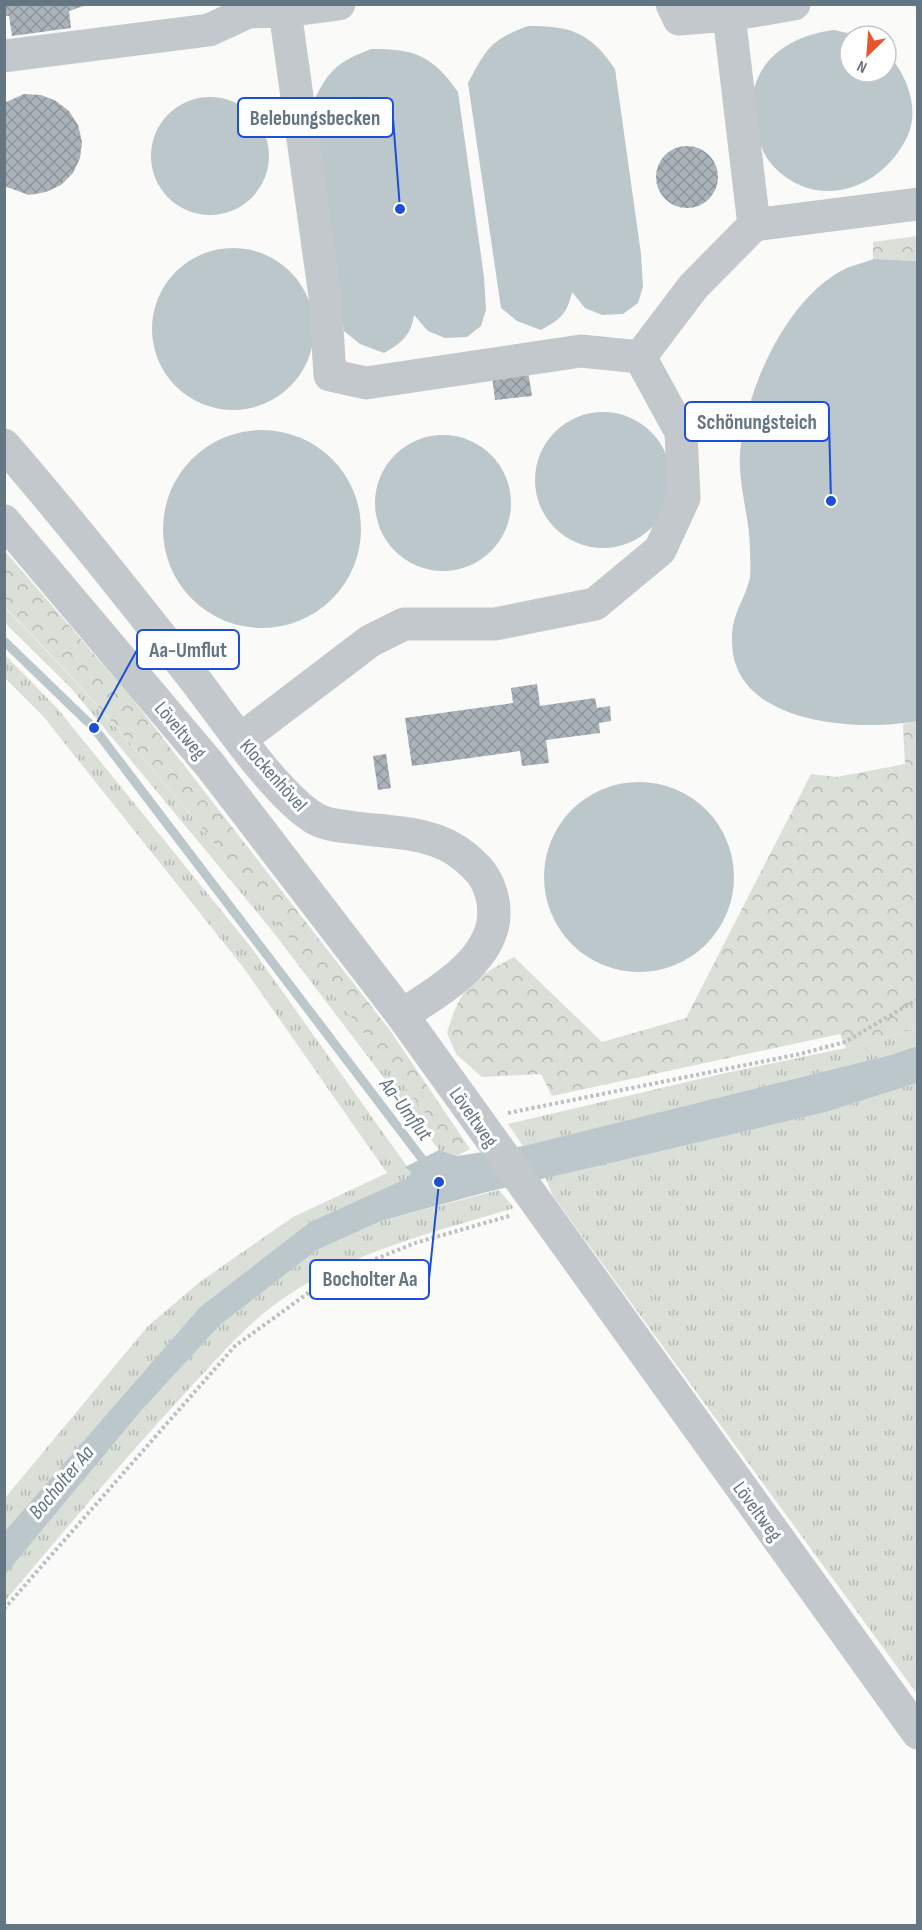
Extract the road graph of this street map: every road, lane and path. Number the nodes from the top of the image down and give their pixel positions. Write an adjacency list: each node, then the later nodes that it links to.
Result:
1 (339, 4): 5 (street)
2 (672, 4): 6 (street)
3 (794, 4): 6 (street)
4 (247, 8): 5 (street); 7 (street)
5 (285, 11): 10 (street)
6 (729, 15): 9 (street)
7 (4, 56)
8 (918, 204): 9 (street)
9 (754, 225): 10 (street)
10 (640, 357): 13 (street)
11 (4, 445): 13 (street, Klockenhövel)
12 (4, 521): 15 (street, Löveltweg)
13 (241, 739): 15 (street, Klockenhövel)
14 (918, 999): 16 (path)
15 (402, 1015): 16 (street, Löveltweg)
16 (483, 1128): 17 (street, Löveltweg)
17 (536, 1204): 18 (path); 19 (street, Löveltweg)
18 (4, 1609)
19 (918, 1733)

